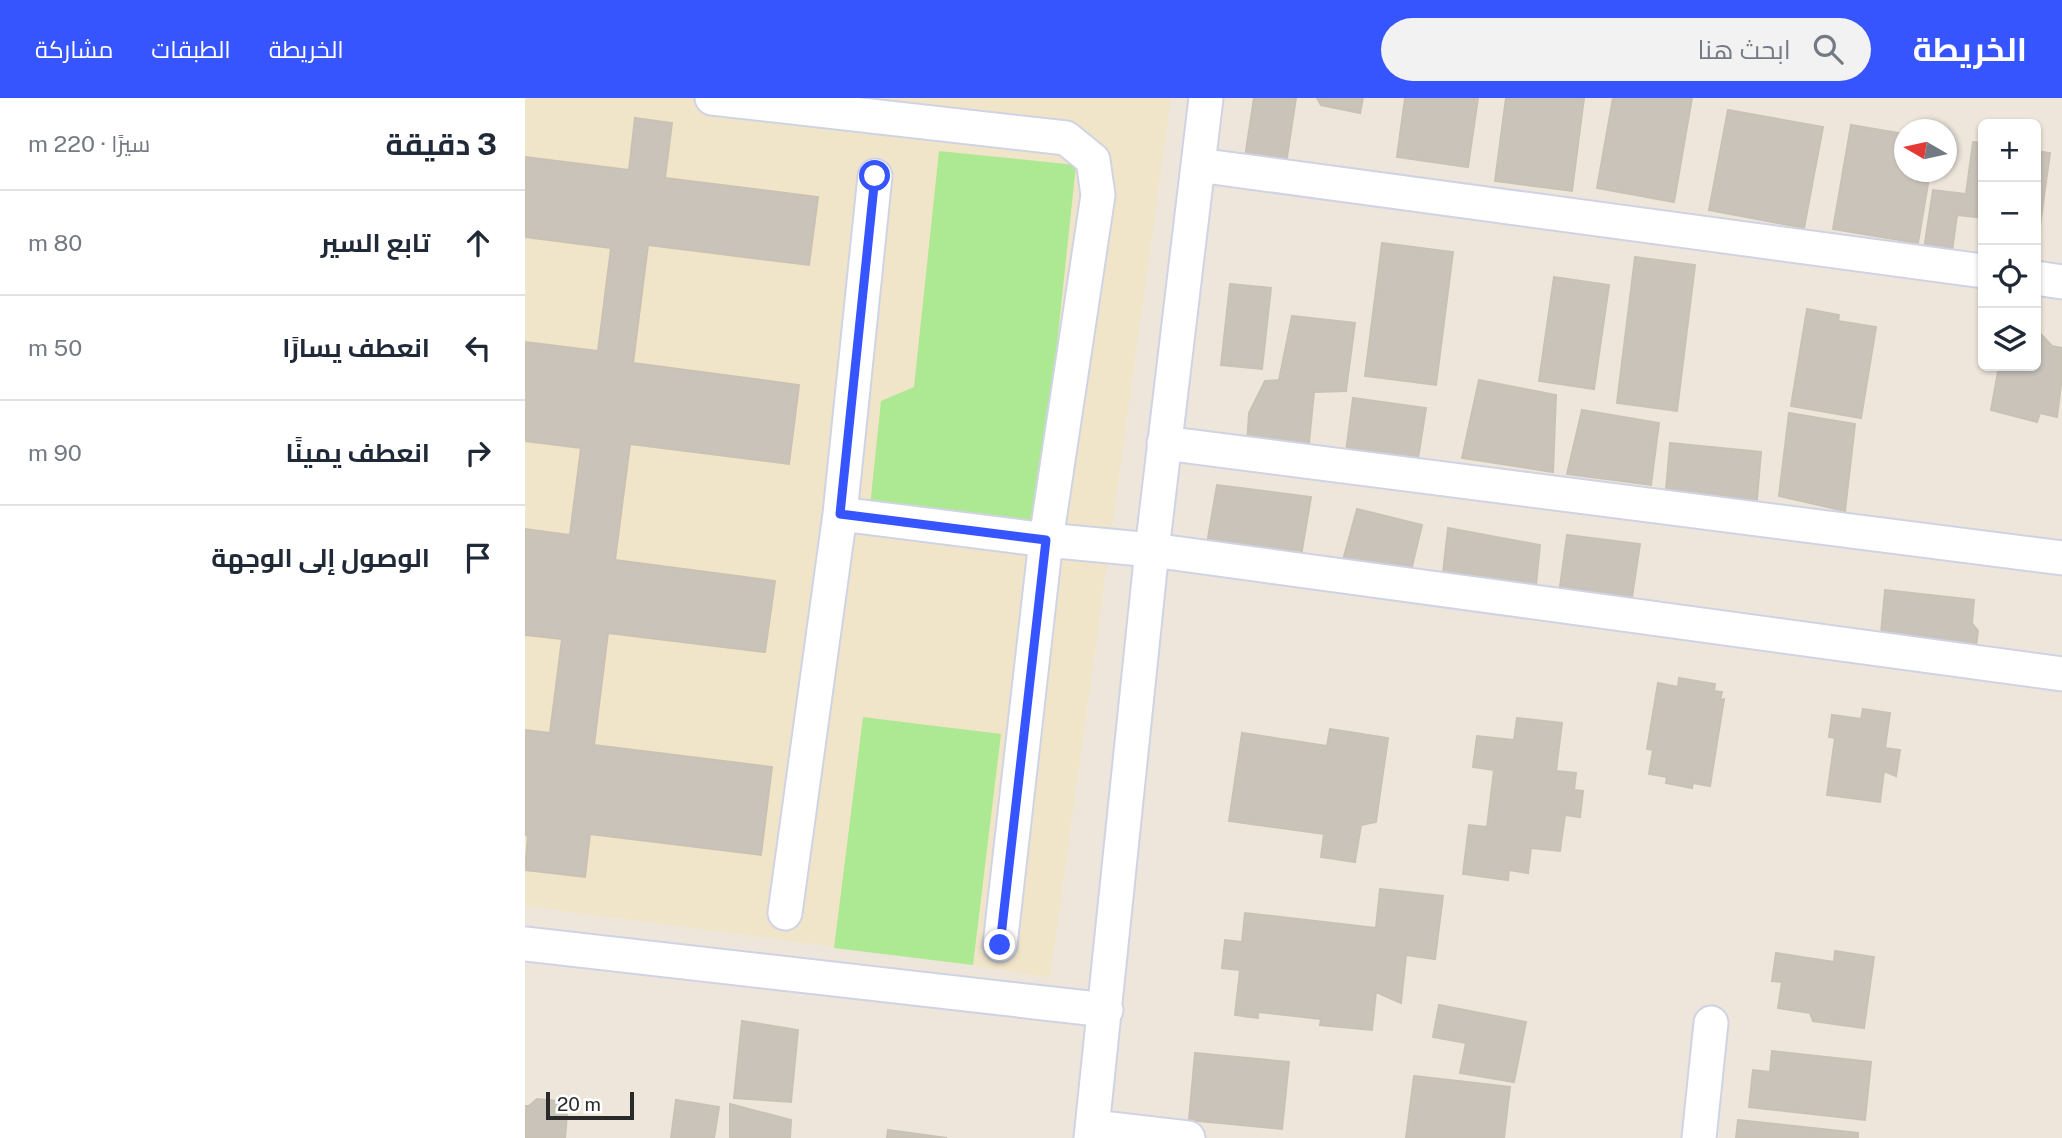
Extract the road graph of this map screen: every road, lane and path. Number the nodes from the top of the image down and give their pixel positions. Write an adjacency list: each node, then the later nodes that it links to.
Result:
1 (712, 98): 10 (street)
2 (1206, 98): 3 (street)
3 (1198, 164): 5 (street); 8 (street)
4 (875, 176): 9 (street)
5 (1978, 270)
6 (2041, 279): 7 (street)
7 (2062, 282)
8 (1164, 443): 11 (street); 12 (street)
9 (840, 514): 10 (street); 14 (street)
10 (1046, 540): 11 (street); 16 (street)
11 (1152, 550): 13 (street); 17 (street)
12 (2062, 558)
13 (2062, 674)
14 (785, 913)
15 (525, 944): 17 (street)
16 (1000, 945)
17 (1106, 1010): 19 (street)
18 (1711, 1023): 21 (street)
19 (1092, 1133): 20 (street)
20 (1188, 1138)
21 (1699, 1138)

